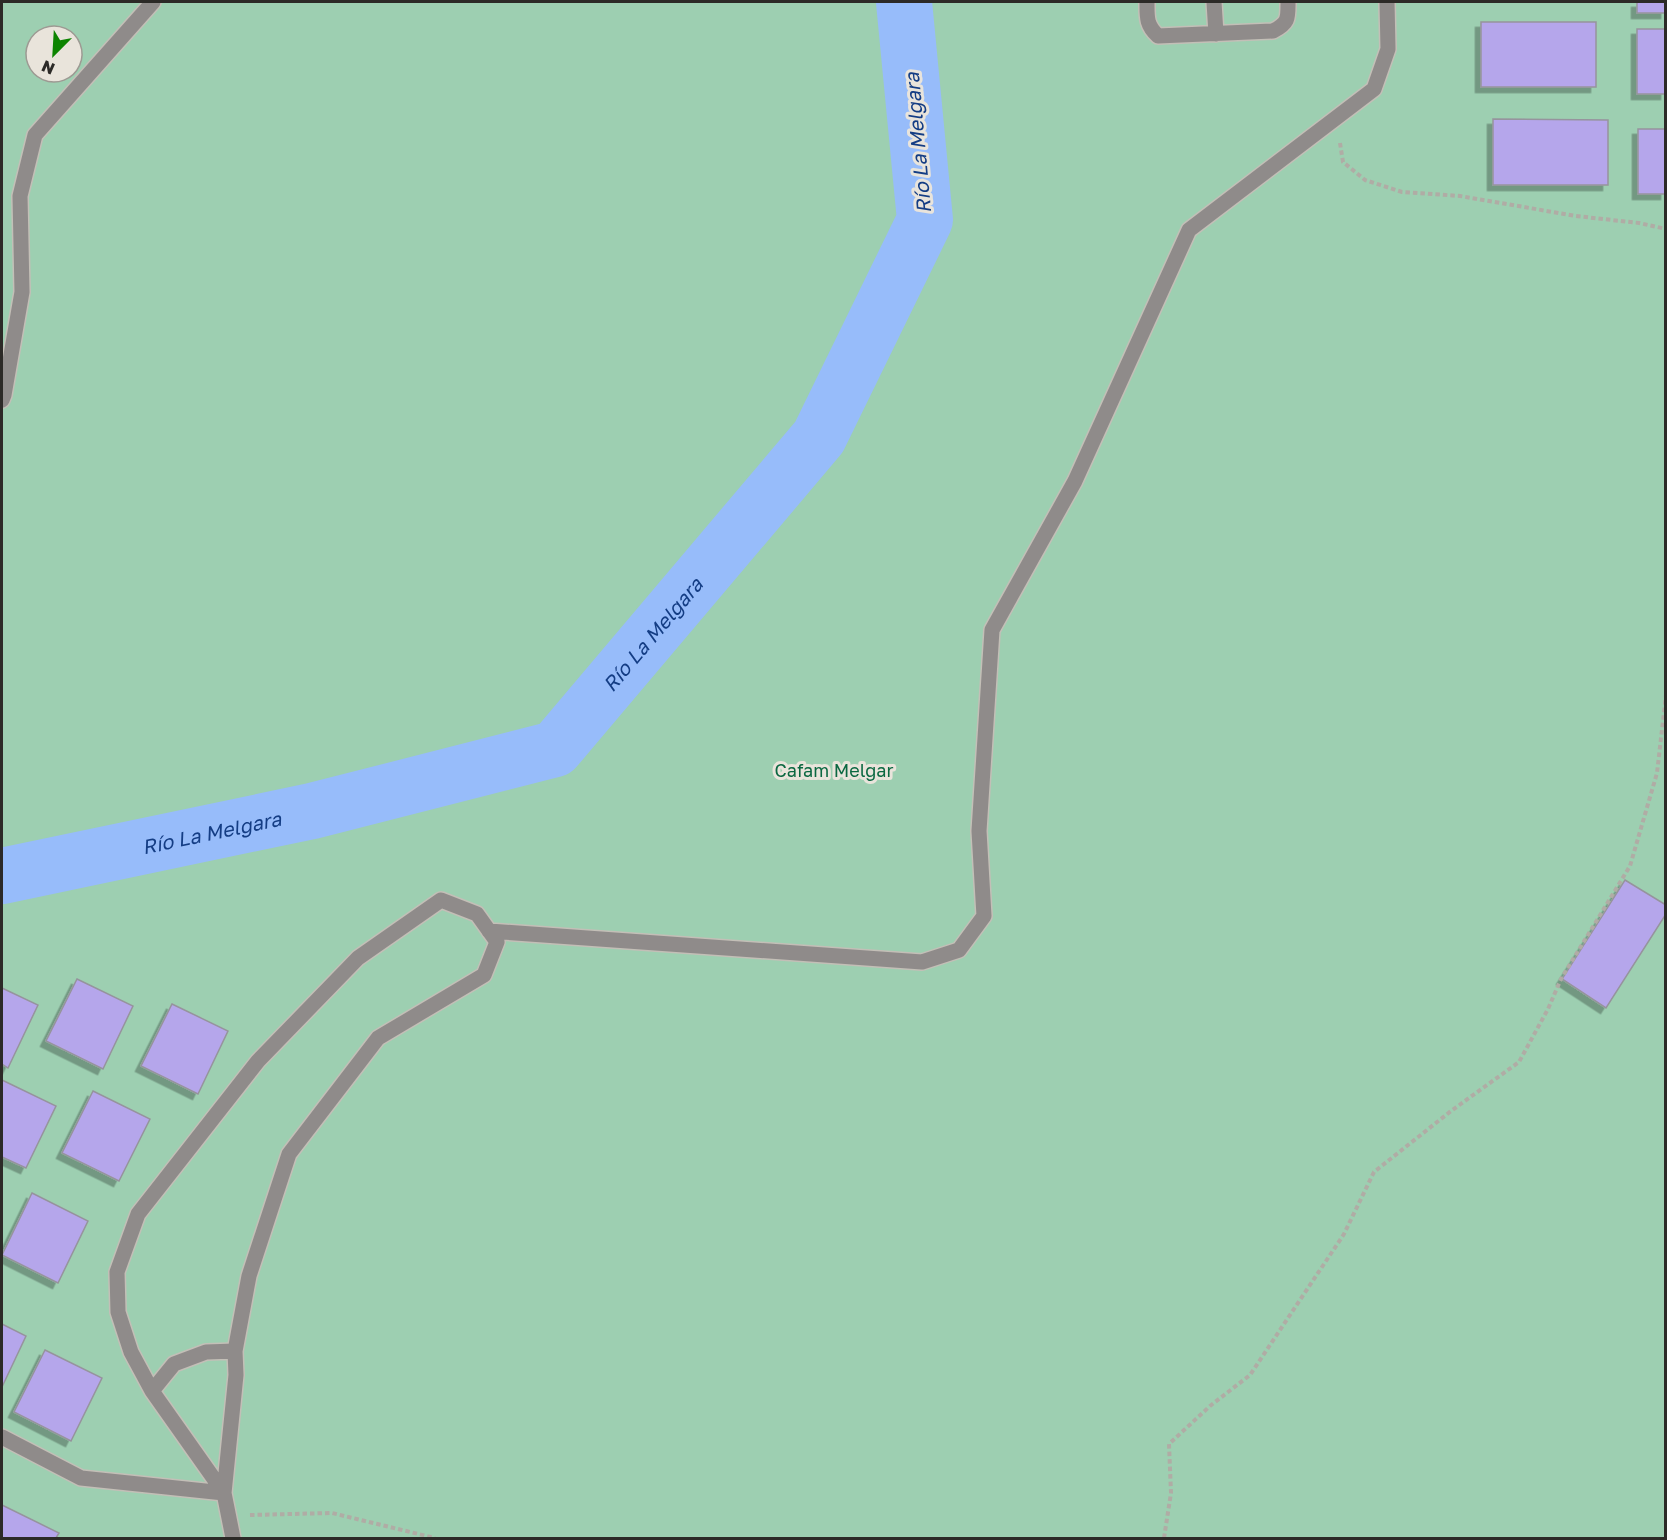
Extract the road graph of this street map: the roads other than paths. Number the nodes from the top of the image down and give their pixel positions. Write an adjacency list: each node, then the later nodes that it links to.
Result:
1 (153, 2): 7 (lane)
2 (1147, 2): 6 (lane)
3 (1214, 2): 6 (lane)
4 (1288, 2): 6 (lane)
5 (1387, 2): 8 (lane)
6 (1216, 34)
7 (2, 400)
8 (489, 931): 9 (lane); 10 (lane)
9 (235, 1351): 10 (lane); 12 (lane)
10 (152, 1391): 12 (lane)
11 (2, 1437): 12 (lane)
12 (224, 1493): 13 (lane)
13 (233, 1539)

